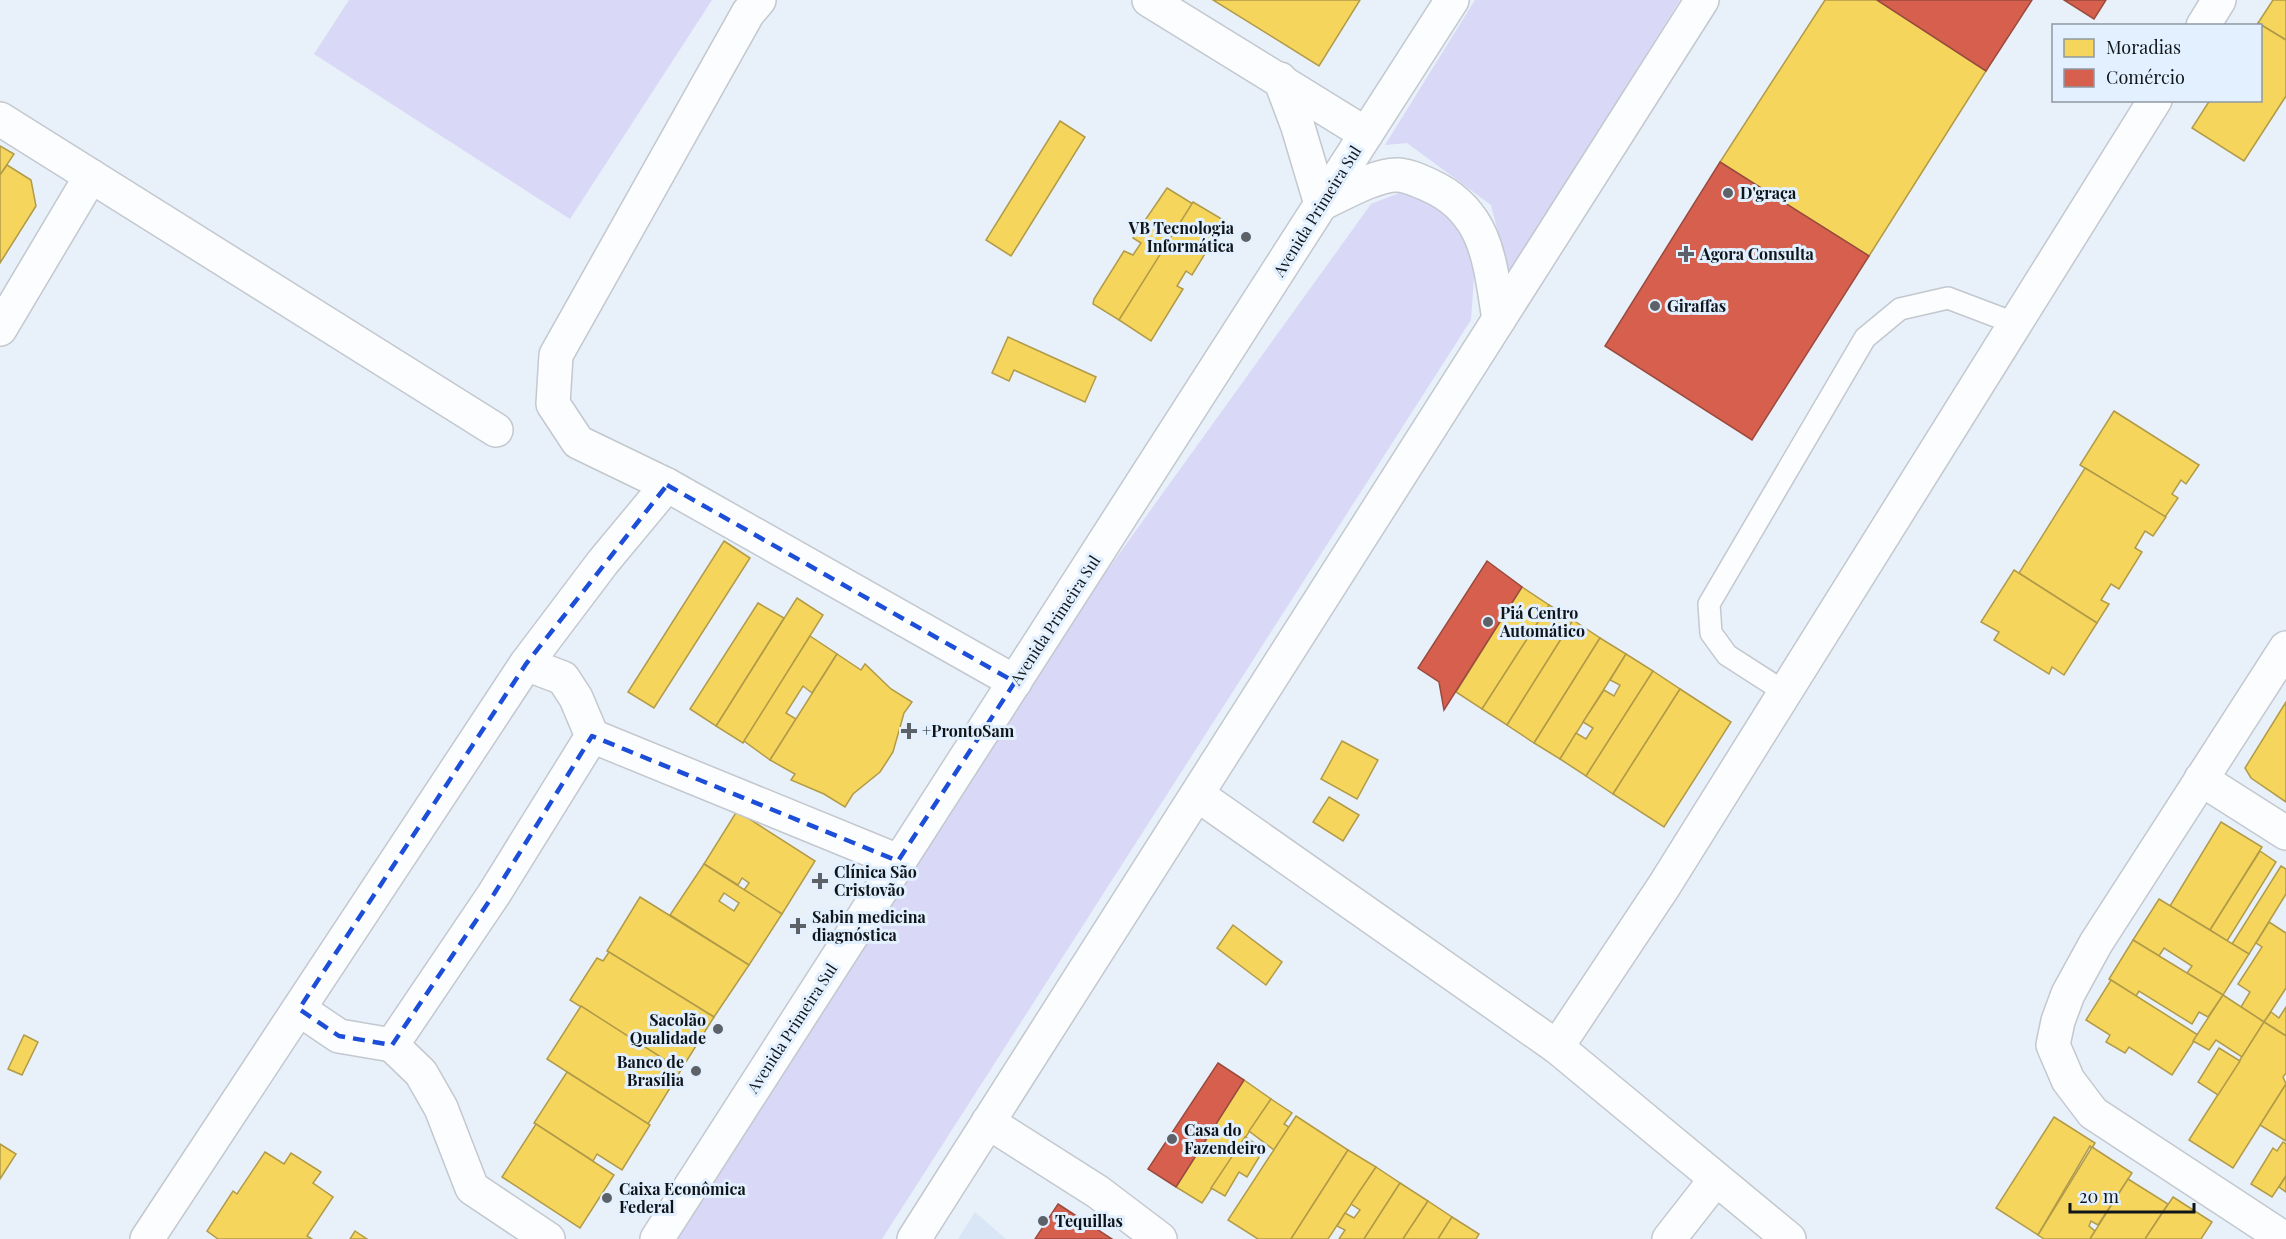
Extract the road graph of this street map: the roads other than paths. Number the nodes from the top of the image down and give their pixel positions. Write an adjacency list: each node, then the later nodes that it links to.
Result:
1 (759, 0): 17 (street)
2 (1149, 0): 7 (street)
3 (1452, 0): 10 (street, Avenida Primeira Sul)
4 (1702, 0): 13 (street)
5 (2219, 0): 6 (street)
6 (2204, 24)
7 (1280, 80): 10 (street); 12 (street)
8 (2154, 102): 14 (street)
9 (0, 119): 11 (street)
10 (1366, 134): 12 (street, Avenida Primeira Sul)
11 (92, 176): 15 (street); 16 (street)
12 (1321, 204): 13 (street); 20 (street, Avenida Primeira Sul)
13 (1499, 320): 24 (street)
14 (2014, 323): 21 (street); 21 (lane)
15 (0, 328)
16 (496, 430)
17 (667, 486): 19 (street); 20 (street)
18 (2286, 648): 23 (street)
19 (526, 664): 22 (street); 27 (street)
20 (1015, 682): 26 (street, Avenida Primeira Sul)
21 (1786, 693): 29 (street)
22 (592, 736): 26 (street); 28 (street)
23 (2201, 779): 25 (street); 39 (street)
24 (1198, 795): 29 (street); 30 (street)
25 (2286, 833)
26 (898, 861): 34 (street, Avenida Primeira Sul)
27 (299, 1009): 28 (street); 32 (street)
28 (392, 1045): 33 (street)
29 (1557, 1047): 31 (street)
30 (988, 1122): 35 (street); 36 (street)
31 (1716, 1179): 37 (street); 38 (street)
32 (147, 1239)
33 (549, 1239)
34 (657, 1239)
35 (914, 1239)
36 (1160, 1239)
37 (1669, 1239)
38 (1789, 1239)
39 (2285, 1239)

